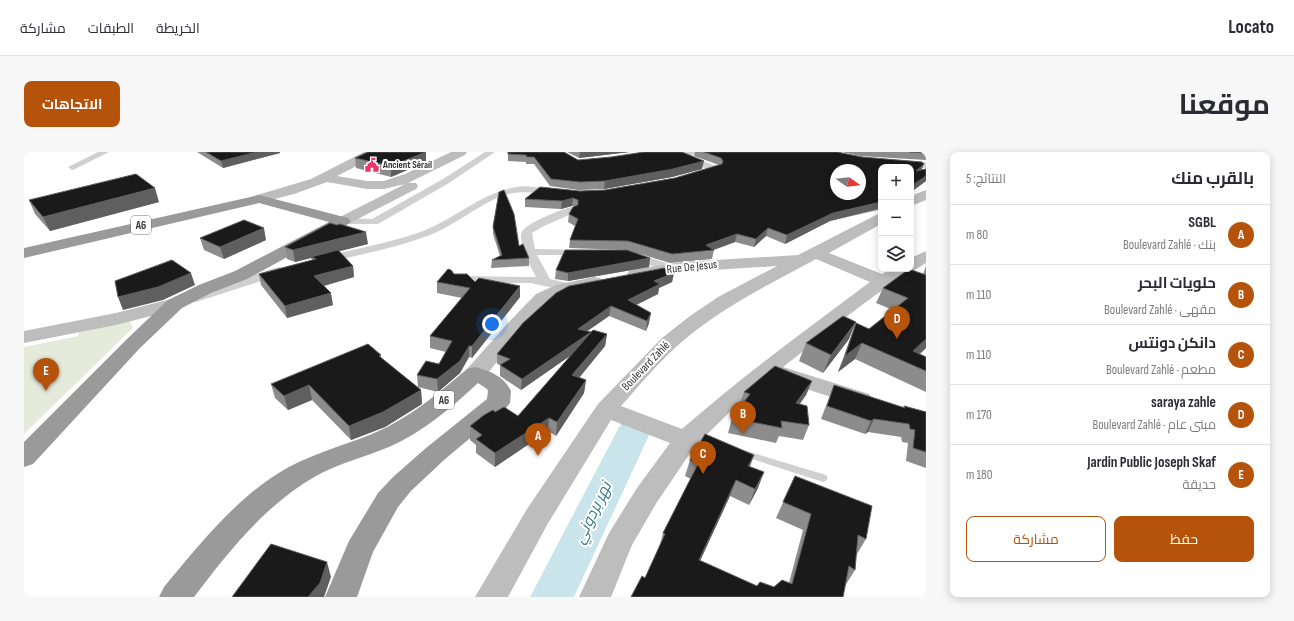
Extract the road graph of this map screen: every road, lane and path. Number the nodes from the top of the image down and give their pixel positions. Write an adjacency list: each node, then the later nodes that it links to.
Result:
1 (105, 152): 9 (street)
2 (376, 152): 10 (main road)
3 (461, 152): 10 (main road); 18 (main road)
4 (491, 152): 18 (street)
5 (696, 152): 6 (street)
6 (679, 154): 11 (street)
7 (890, 162): 8 (street)
8 (926, 165)
9 (72, 167)
10 (325, 177): 14 (main road)
11 (690, 177)
12 (570, 193): 25 (street)
13 (926, 194): 15 (main road)
14 (259, 199): 18 (highway, A6); 20 (highway, A6)
15 (914, 200)
16 (572, 210): 19 (street)
17 (878, 220): 23 (main road, Boulevard Zahlé)
18 (343, 221): 32 (highway)
19 (531, 252): 21 (street); 30 (street)
20 (24, 253)
21 (596, 253)
22 (620, 253): 26 (street)
23 (809, 256): 26 (main road, Rue De Jesus); 28 (main road); 37 (main road, Boulevard Zahlé)
24 (926, 256): 28 (main road)
25 (312, 263)
26 (670, 268): 31 (main road, Rue De Jesus)
27 (287, 269): 32 (street)
28 (899, 274): 34 (main road)
29 (459, 280): 30 (street)
30 (545, 282): 31 (street)
31 (568, 287): 35 (main road, Rue De Jesus)
32 (175, 304): 33 (main road); 40 (highway)
33 (24, 337)
34 (767, 368): 36 (main road); 38 (main road)
35 (475, 374): 42 (highway, A6); 43 (highway)
36 (883, 406)
37 (606, 409): 38 (main road); 44 (main road, Boulevard Zahlé)
38 (692, 438): 45 (main road)
39 (737, 451): 41 (lane)
40 (24, 458)
41 (823, 478)
42 (175, 597)
43 (341, 597)
44 (491, 597)
45 (595, 597)

